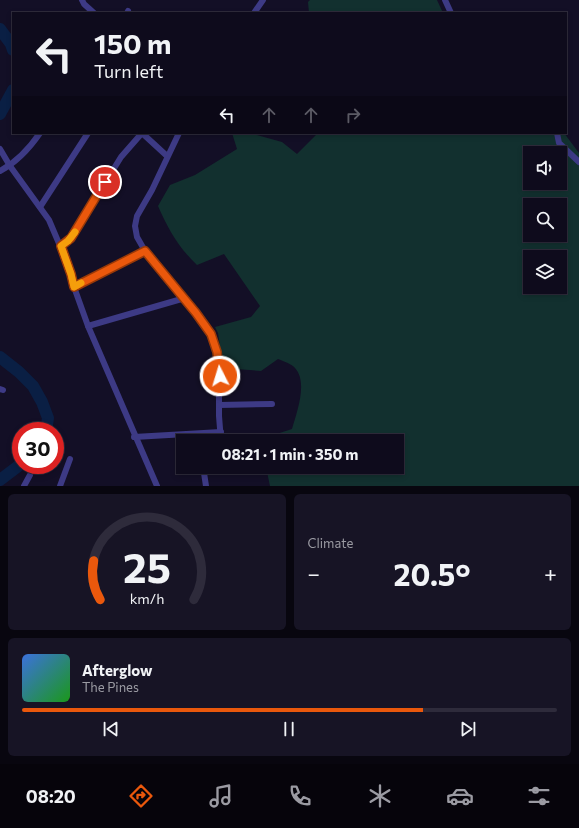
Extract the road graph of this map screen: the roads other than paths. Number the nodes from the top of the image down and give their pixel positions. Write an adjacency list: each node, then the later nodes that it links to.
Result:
1 (82, 0): 4 (street)
2 (263, 0): 5 (street)
3 (445, 0): 6 (street)
4 (93, 12)
5 (255, 12)
6 (451, 12)
7 (39, 134): 16 (street)
8 (87, 134): 18 (street)
9 (141, 134): 19 (street)
10 (143, 134): 14 (street)
11 (178, 134): 14 (street)
12 (557, 134): 15 (street)
13 (0, 149): 16 (street)
14 (167, 156): 20 (street)
15 (579, 162)
16 (10, 166): 17 (street); 18 (street)
17 (0, 171)
18 (40, 207): 19 (street)
19 (61, 246): 21 (street)
20 (145, 251): 21 (street); 22 (street)
21 (74, 287): 23 (street)
22 (185, 298): 23 (street); 24 (street)
23 (88, 326): 27 (street)
24 (219, 404): 25 (street); 26 (street)
25 (272, 404)
26 (221, 432): 27 (street)
27 (134, 437): 33 (street)
28 (70, 459): 32 (street)
29 (204, 474): 34 (street)
30 (30, 475): 31 (street)
31 (24, 486)
32 (60, 486)
33 (156, 486)
34 (206, 486)

